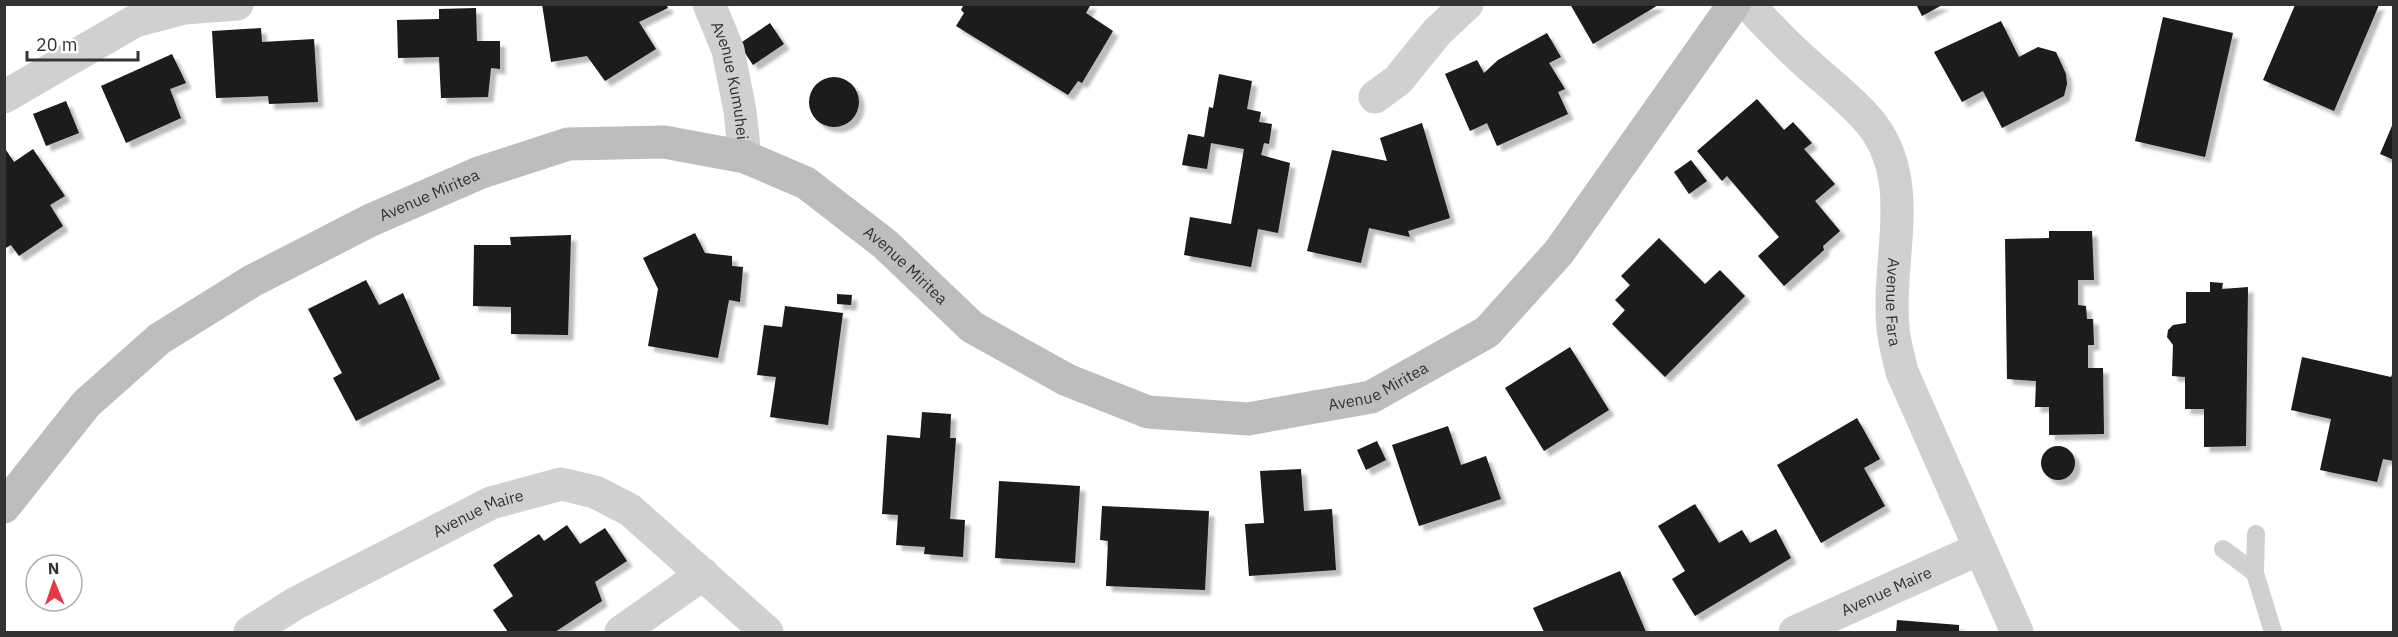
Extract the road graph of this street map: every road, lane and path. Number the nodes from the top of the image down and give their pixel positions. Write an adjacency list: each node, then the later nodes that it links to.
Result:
1 (237, 4): 7 (street)
2 (709, 4): 8 (street, Avenue Kumuhei)
3 (1467, 4): 6 (street)
4 (1734, 4): 8 (main road, Avenue Miritea)
5 (1748, 4): 11 (street, Avenue Fara)
6 (1375, 97)
7 (8, 99)
8 (745, 157): 9 (main road, Avenue Miritea)
9 (4, 507)
10 (2256, 534): 13 (lane)
11 (1979, 549): 18 (street, Avenue Maire); 19 (street, Avenue Fara)
12 (2223, 549): 13 (lane)
13 (2255, 573): 20 (lane)
14 (703, 574): 15 (street, Avenue Maire); 16 (street); 17 (street, Avenue Maire)
15 (250, 633)
16 (621, 633)
17 (767, 633)
18 (1795, 633)
19 (2017, 633)
20 (2274, 633)

